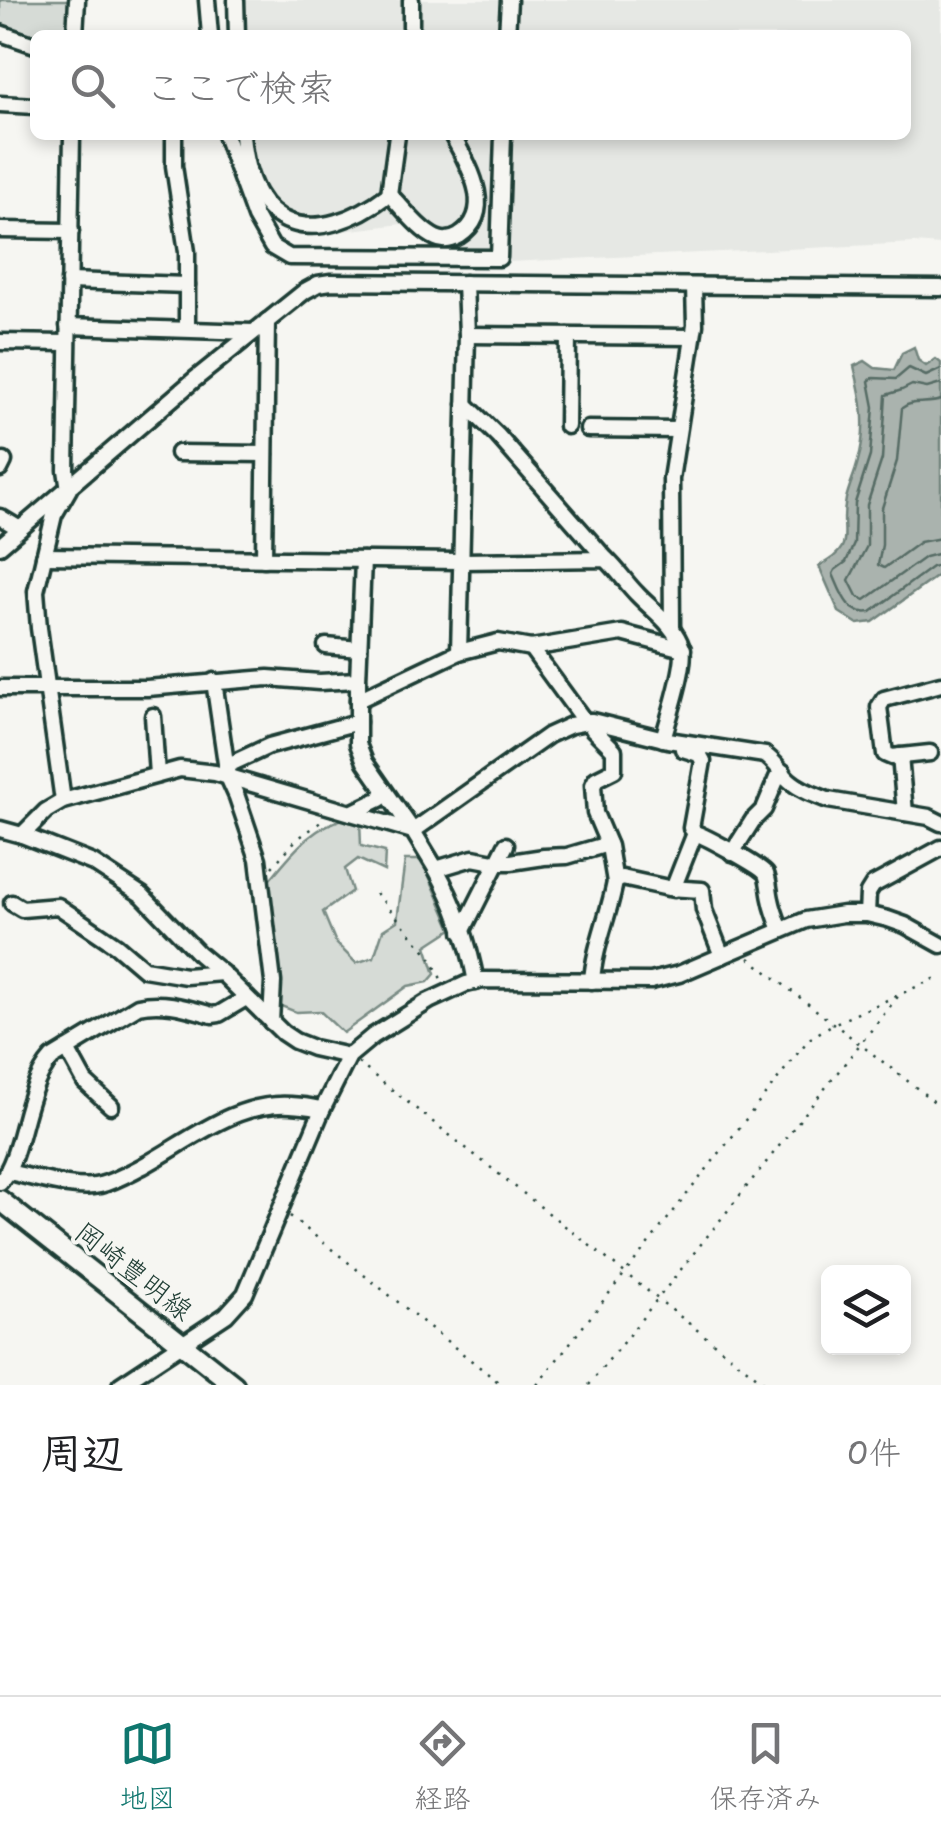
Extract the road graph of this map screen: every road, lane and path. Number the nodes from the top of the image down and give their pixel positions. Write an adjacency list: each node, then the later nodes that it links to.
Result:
1 (77, 0): 6 (street)
2 (208, 0): 7 (street)
3 (236, 0): 8 (street)
4 (411, 0): 9 (street)
5 (509, 0): 10 (street)
6 (76, 30)
7 (210, 30)
8 (237, 30)
9 (411, 30)
10 (507, 30)
11 (0, 33): 12 (street)
12 (30, 43)
13 (0, 104): 14 (street)
14 (30, 106)
15 (72, 140): 24 (street)
16 (174, 140): 27 (street)
17 (227, 140): 21 (street)
18 (243, 140): 22 (street)
19 (397, 140): 22 (street)
20 (455, 140): 22 (street)
21 (504, 140)
22 (389, 194)
23 (0, 230): 24 (street)
24 (71, 231): 25 (street)
25 (69, 281): 27 (street); 31 (street)
26 (464, 283): 28 (street); 30 (street); 34 (street)
27 (187, 285): 32 (street)
28 (694, 287): 29 (street); 36 (street)
29 (941, 288)
30 (267, 321): 33 (street); 44 (street)
31 (68, 326): 32 (street); 38 (street)
32 (187, 329): 33 (street)
33 (253, 332): 45 (street)
34 (467, 335): 35 (street); 39 (street)
35 (568, 336): 36 (street); 40 (street)
36 (692, 337): 42 (street)
37 (0, 342): 38 (street)
38 (67, 343): 45 (street)
39 (466, 404): 51 (street); 53 (street)
40 (567, 426)
41 (588, 429): 42 (street)
42 (677, 430): 54 (street)
43 (178, 453): 44 (street)
44 (266, 454): 50 (street)
45 (68, 489): 47 (street); 49 (street)
46 (0, 517): 47 (street)
47 (20, 529): 48 (street)
48 (0, 546)
49 (44, 556): 50 (street); 63 (street)
50 (264, 559): 52 (street)
51 (606, 559): 53 (street); 54 (street)
52 (363, 560): 53 (street); 58 (street)
53 (462, 562): 59 (street)
54 (672, 628): 57 (street)
55 (326, 646): 58 (street)
56 (531, 648): 57 (street); 59 (street); 67 (street)
57 (683, 649): 69 (street)
58 (359, 650): 60 (street)
59 (460, 652): 65 (street)
60 (358, 680): 61 (street); 65 (street)
61 (214, 681): 63 (street); 72 (street)
62 (941, 684): 71 (street)
63 (48, 687): 64 (street); 76 (street)
64 (0, 688)
65 (358, 700): 68 (street)
66 (153, 716): 74 (street)
67 (588, 721): 69 (street); 81 (street); 84 (street)
68 (358, 722): 72 (street); 75 (street)
69 (666, 739): 73 (street); 82 (street)
70 (930, 753): 71 (street)
71 (900, 756): 78 (street)
72 (227, 772): 74 (street); 77 (street); 90 (street)
73 (783, 772): 78 (street); 87 (street)
74 (157, 775): 76 (street)
75 (384, 790): 77 (street); 81 (street)
76 (63, 801): 83 (street)
77 (344, 811): 81 (street); 90 (path)
78 (905, 813): 79 (street)
79 (941, 823)
80 (0, 828): 83 (street)
81 (412, 831): 89 (street)
82 (695, 833): 87 (street); 92 (street)
83 (22, 835): 101 (street)
84 (608, 844): 88 (street); 91 (street)
85 (506, 845): 88 (street)
86 (941, 848): 95 (street)
87 (732, 853): 96 (street)
88 (498, 862): 89 (street); 97 (street)
89 (436, 870): 97 (street)
90 (261, 877): 108 (street)
91 (614, 882): 92 (street); 103 (street)
92 (672, 888): 100 (street)
93 (376, 893): 105 (path)
94 (12, 904): 101 (street)
95 (867, 914): 96 (street); 98 (street)
96 (781, 930): 99 (street)
97 (462, 932): 104 (street)
98 (941, 945)
99 (743, 948): 100 (street); 109 (path)
100 (722, 956): 103 (street)
101 (222, 974): 107 (street)
102 (941, 976): 106 (path)
103 (592, 981): 104 (street)
104 (476, 982): 105 (street)
105 (448, 991): 112 (street)
106 (900, 992): 109 (path); 110 (path)
107 (246, 998): 108 (street); 111 (street)
108 (271, 1022): 112 (street)
109 (833, 1024): 110 (path); 119 (path)
110 (861, 1044): 114 (path); 120 (path)
111 (67, 1049): 113 (street); 116 (street)
112 (349, 1056): 115 (street); 119 (path)
113 (110, 1106)
114 (941, 1108)
115 (322, 1110): 116 (street); 118 (street)
116 (4, 1177)
117 (0, 1200): 121 (main road, 岡崎豊明線)
118 (281, 1208): 121 (street); 124 (path)
119 (624, 1272): 120 (path); 125 (path)
120 (658, 1300): 126 (path); 127 (path)
121 (181, 1343): 122 (street); 123 (main road, 岡崎豊明線)
122 (120, 1385)
123 (234, 1385)
124 (502, 1385)
125 (536, 1385)
126 (589, 1385)
127 (767, 1385)

